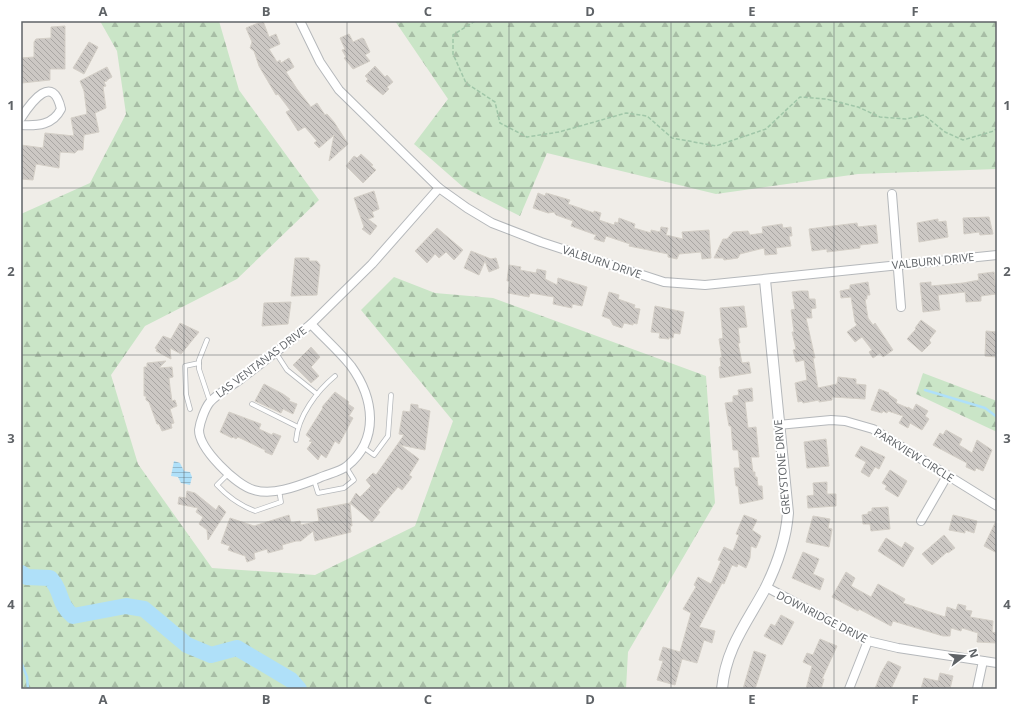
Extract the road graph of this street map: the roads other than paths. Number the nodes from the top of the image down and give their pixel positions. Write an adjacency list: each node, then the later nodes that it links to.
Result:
1 (300, 21): 4 (street, VALBURN DRIVE)
2 (23, 114): 3 (street)
3 (21, 125)
4 (439, 188): 8 (street, VALBURN DRIVE); 10 (street, LAS VENTANAS DRIVE)
5 (892, 194): 7 (street)
6 (997, 255): 7 (street, VALBURN DRIVE)
7 (899, 264): 8 (street, VALBURN DRIVE); 9 (street)
8 (765, 280): 20 (street, GREYSTONE DRIVE)
9 (900, 307)
10 (311, 324): 12 (street, LAS VENTANAS DRIVE); 23 (street, LAS VENTANAS DRIVE)
11 (207, 340): 13 (lane)
12 (276, 353): 15 (lane); 17 (street, LAS VENTANAS DRIVE)
13 (199, 363): 17 (lane); 19 (lane)
14 (335, 376): 15 (lane)
15 (317, 394): 21 (lane)
16 (391, 395): 23 (lane)
17 (210, 402): 25 (street, LAS VENTANAS DRIVE)
18 (252, 404): 21 (lane)
19 (190, 409)
20 (778, 425): 26 (street, PARKVIEW CIRCLE); 31 (street, GREYSTONE DRIVE)
21 (298, 427): 22 (lane)
22 (296, 440)
23 (363, 447): 24 (street, LAS VENTANAS DRIVE)
24 (346, 467): 27 (street, LAS VENTANAS DRIVE); 27 (lane)
25 (228, 474): 28 (street, LAS VENTANAS DRIVE); 28 (lane)
26 (947, 476): 29 (street, PARKVIEW CIRCLE); 30 (street)
27 (314, 480): 28 (street, LAS VENTANAS DRIVE)
28 (279, 490)
29 (997, 506)
30 (921, 521)
31 (766, 588): 32 (street, DOWNRIDGE DRIVE); 35 (street, GREYSTONE DRIVE)
32 (868, 641): 33 (street, DOWNRIDGE DRIVE); 36 (street)
33 (982, 661): 34 (street, DOWNRIDGE DRIVE); 37 (street)
34 (997, 663)
35 (722, 689)
36 (849, 689)
37 (977, 689)

